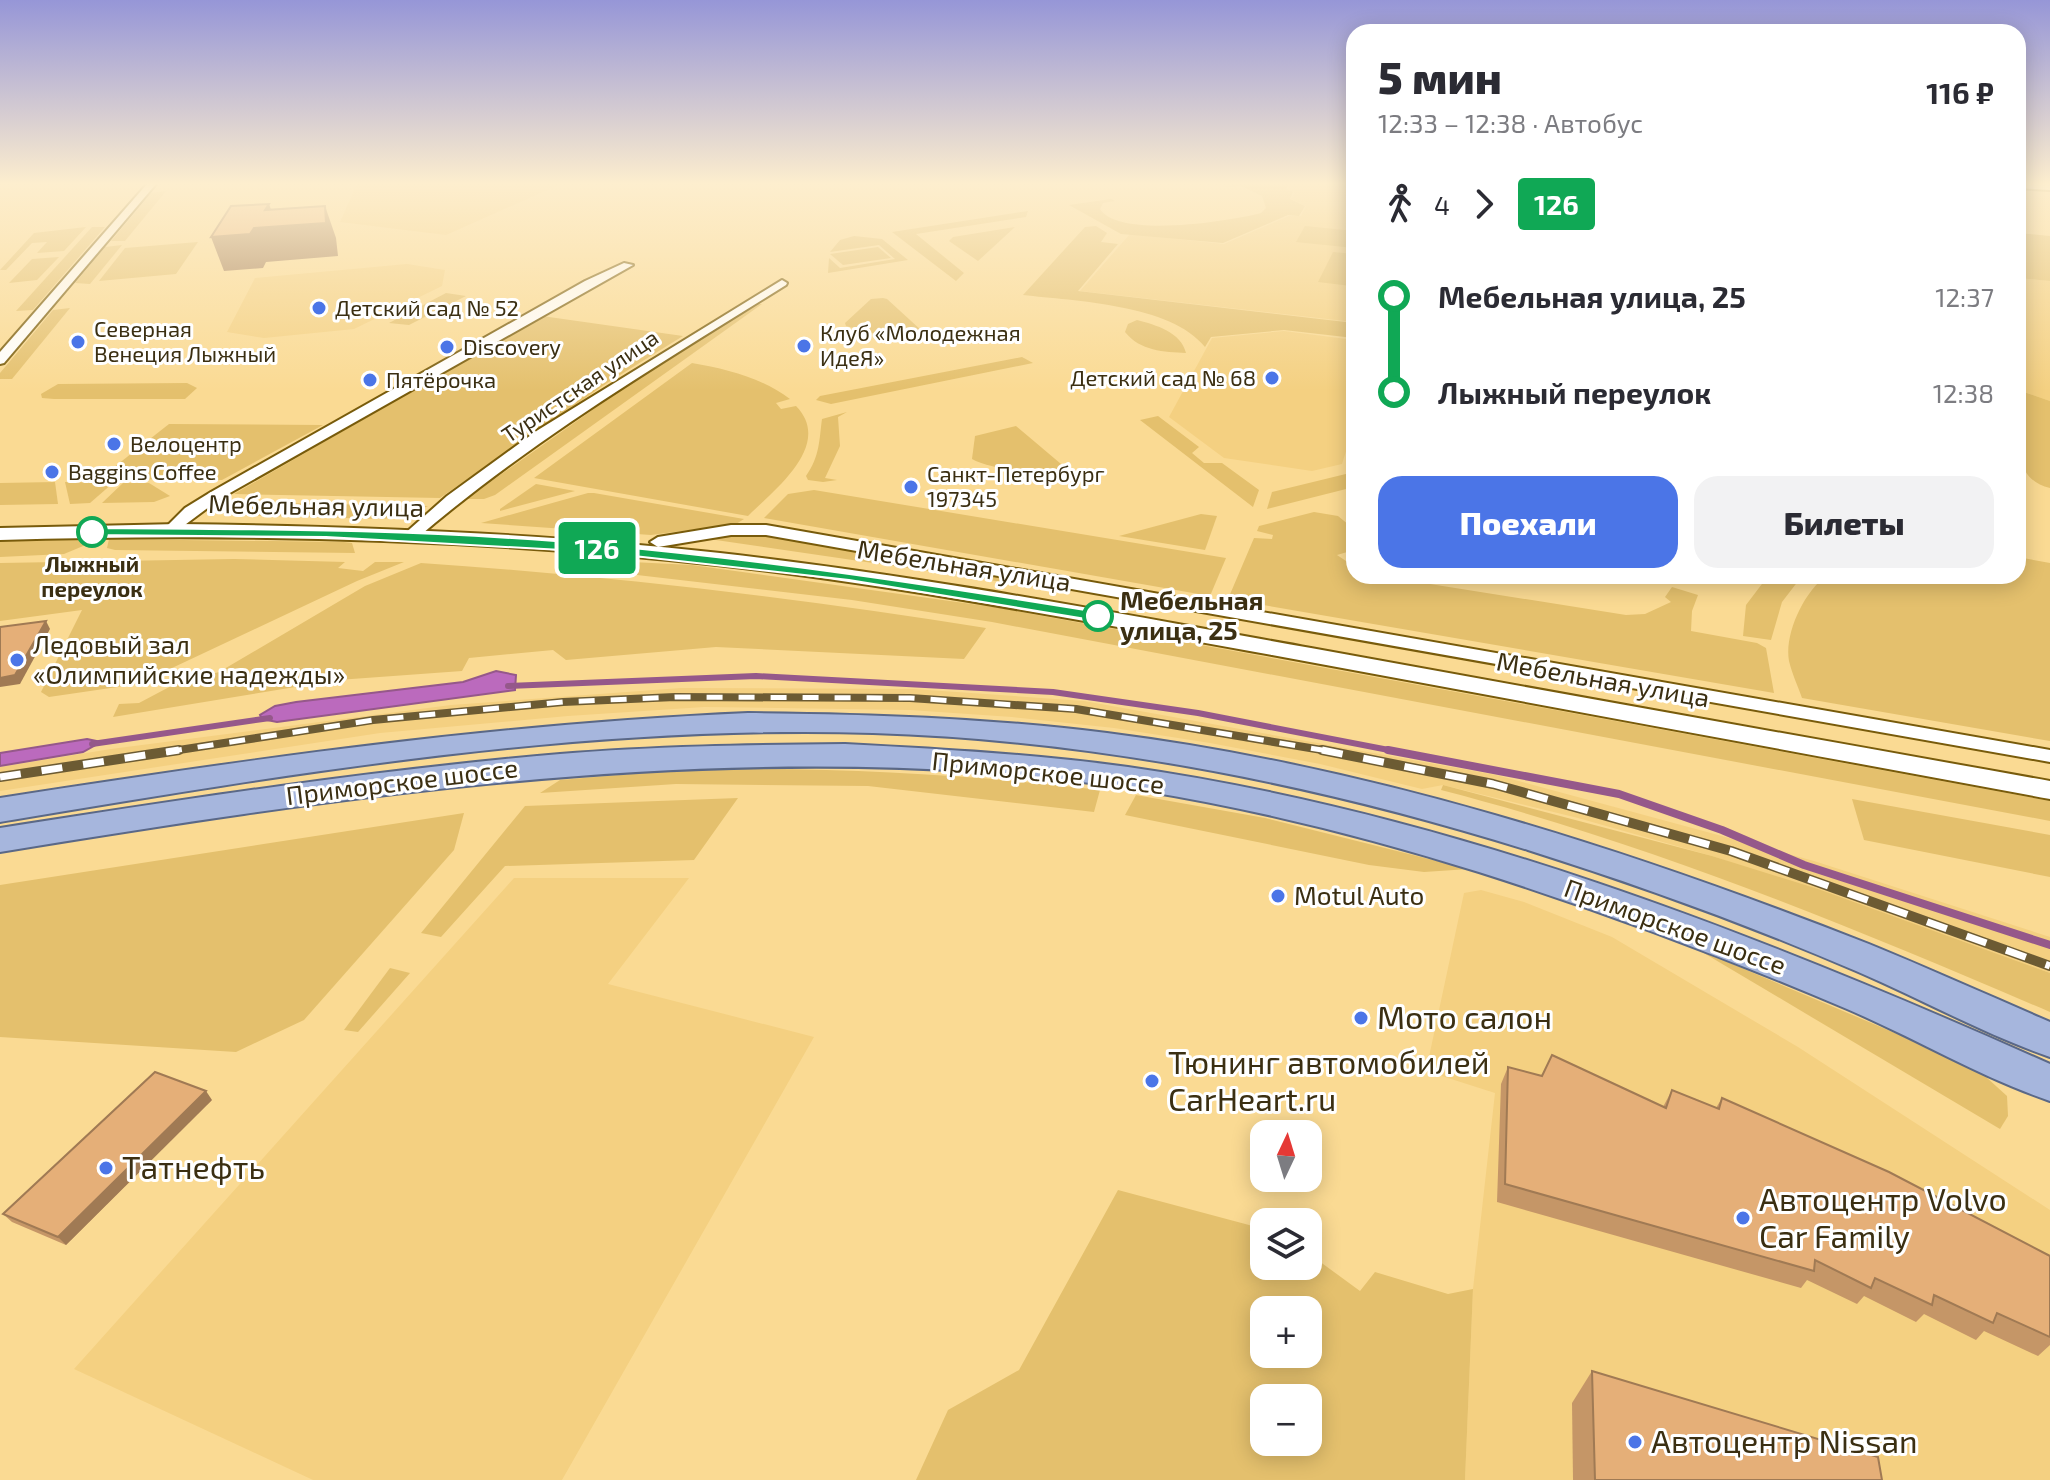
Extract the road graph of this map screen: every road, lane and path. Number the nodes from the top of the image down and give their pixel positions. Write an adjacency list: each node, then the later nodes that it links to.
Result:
1 (92, 253): 4 (street)
2 (628, 265): 6 (street)
3 (782, 283): 7 (street, Туристская улица)
4 (0, 360)
5 (0, 523): 6 (street, Мебельная улица)
6 (175, 526): 7 (street, Мебельная улица); 8 (street, Мебельная улица)
7 (416, 531): 9 (street, Мебельная улица); 12 (street, Мебельная улица)
8 (0, 534)
9 (658, 542): 10 (street); 11 (street, Мебельная улица)
10 (2050, 756)
11 (2050, 775)
12 (2050, 790)
13 (0, 810): 15 (main road, Приморское шоссе)
14 (0, 840): 16 (main road, Приморское шоссе)
15 (2050, 1040)
16 (2050, 1083)

